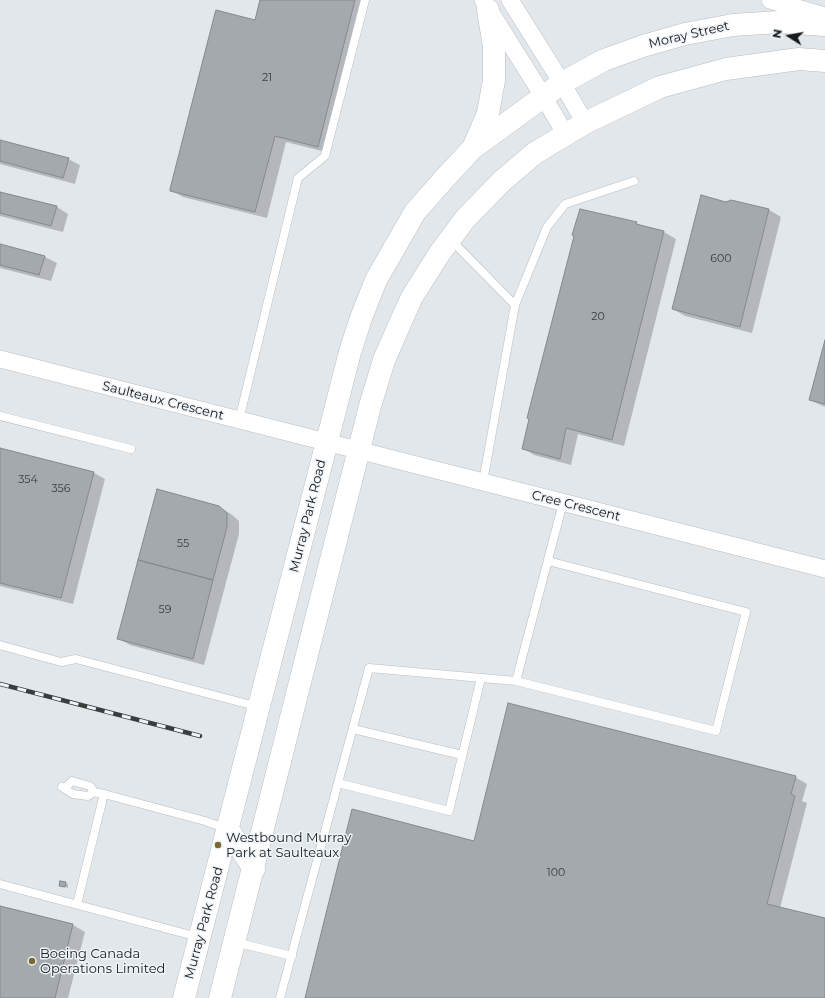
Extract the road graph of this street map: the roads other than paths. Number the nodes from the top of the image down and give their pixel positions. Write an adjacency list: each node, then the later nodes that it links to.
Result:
1 (365, 0): 18 (lane)
2 (510, 0): 8 (street)
3 (770, 0): 5 (street)
4 (486, 5): 9 (street); 12 (street)
5 (825, 16)
6 (825, 25): 8 (street, Moray Street)
7 (825, 61): 10 (street)
8 (562, 83): 9 (street, Moray Street); 10 (street)
9 (543, 96): 11 (street); 12 (street, Murray Park Road)
10 (585, 123): 11 (street)
11 (566, 135): 14 (street)
12 (473, 148): 19 (street, Murray Park Road)
13 (634, 181): 15 (lane)
14 (450, 239): 15 (lane); 21 (street)
15 (515, 305): 22 (lane)
16 (0, 359): 18 (street, Saulteaux Crescent)
17 (0, 416): 20 (lane)
18 (239, 420): 19 (street, Saulteaux Crescent)
19 (327, 442): 21 (street, Cree Crescent); 29 (street, Murray Park Road)
20 (131, 450)
21 (359, 450): 22 (street, Cree Crescent); 36 (street)
22 (483, 482): 23 (street, Cree Crescent)
23 (564, 503): 24 (lane); 25 (street, Cree Crescent)
24 (548, 561): 28 (lane); 28 (lane)
25 (825, 569)
26 (0, 645): 29 (lane)
27 (481, 678): 28 (lane); 30 (lane); 31 (lane)
28 (516, 681)
29 (259, 707): 35 (street, Murray Park Road)
30 (353, 729): 31 (lane); 32 (lane)
31 (462, 755): 32 (lane)
32 (338, 783): 41 (lane)
33 (94, 792): 33 (lane); 34 (lane)
34 (104, 794): 35 (lane); 38 (lane)
35 (228, 830): 36 (street); 39 (street, Murray Park Road)
36 (254, 869): 40 (street)
37 (0, 884): 38 (lane)
38 (77, 904): 39 (lane)
39 (200, 937): 42 (street, Murray Park Road)
40 (235, 942): 41 (lane); 43 (street)
41 (292, 956): 44 (lane)
42 (184, 998)
43 (220, 998)
44 (280, 998)

